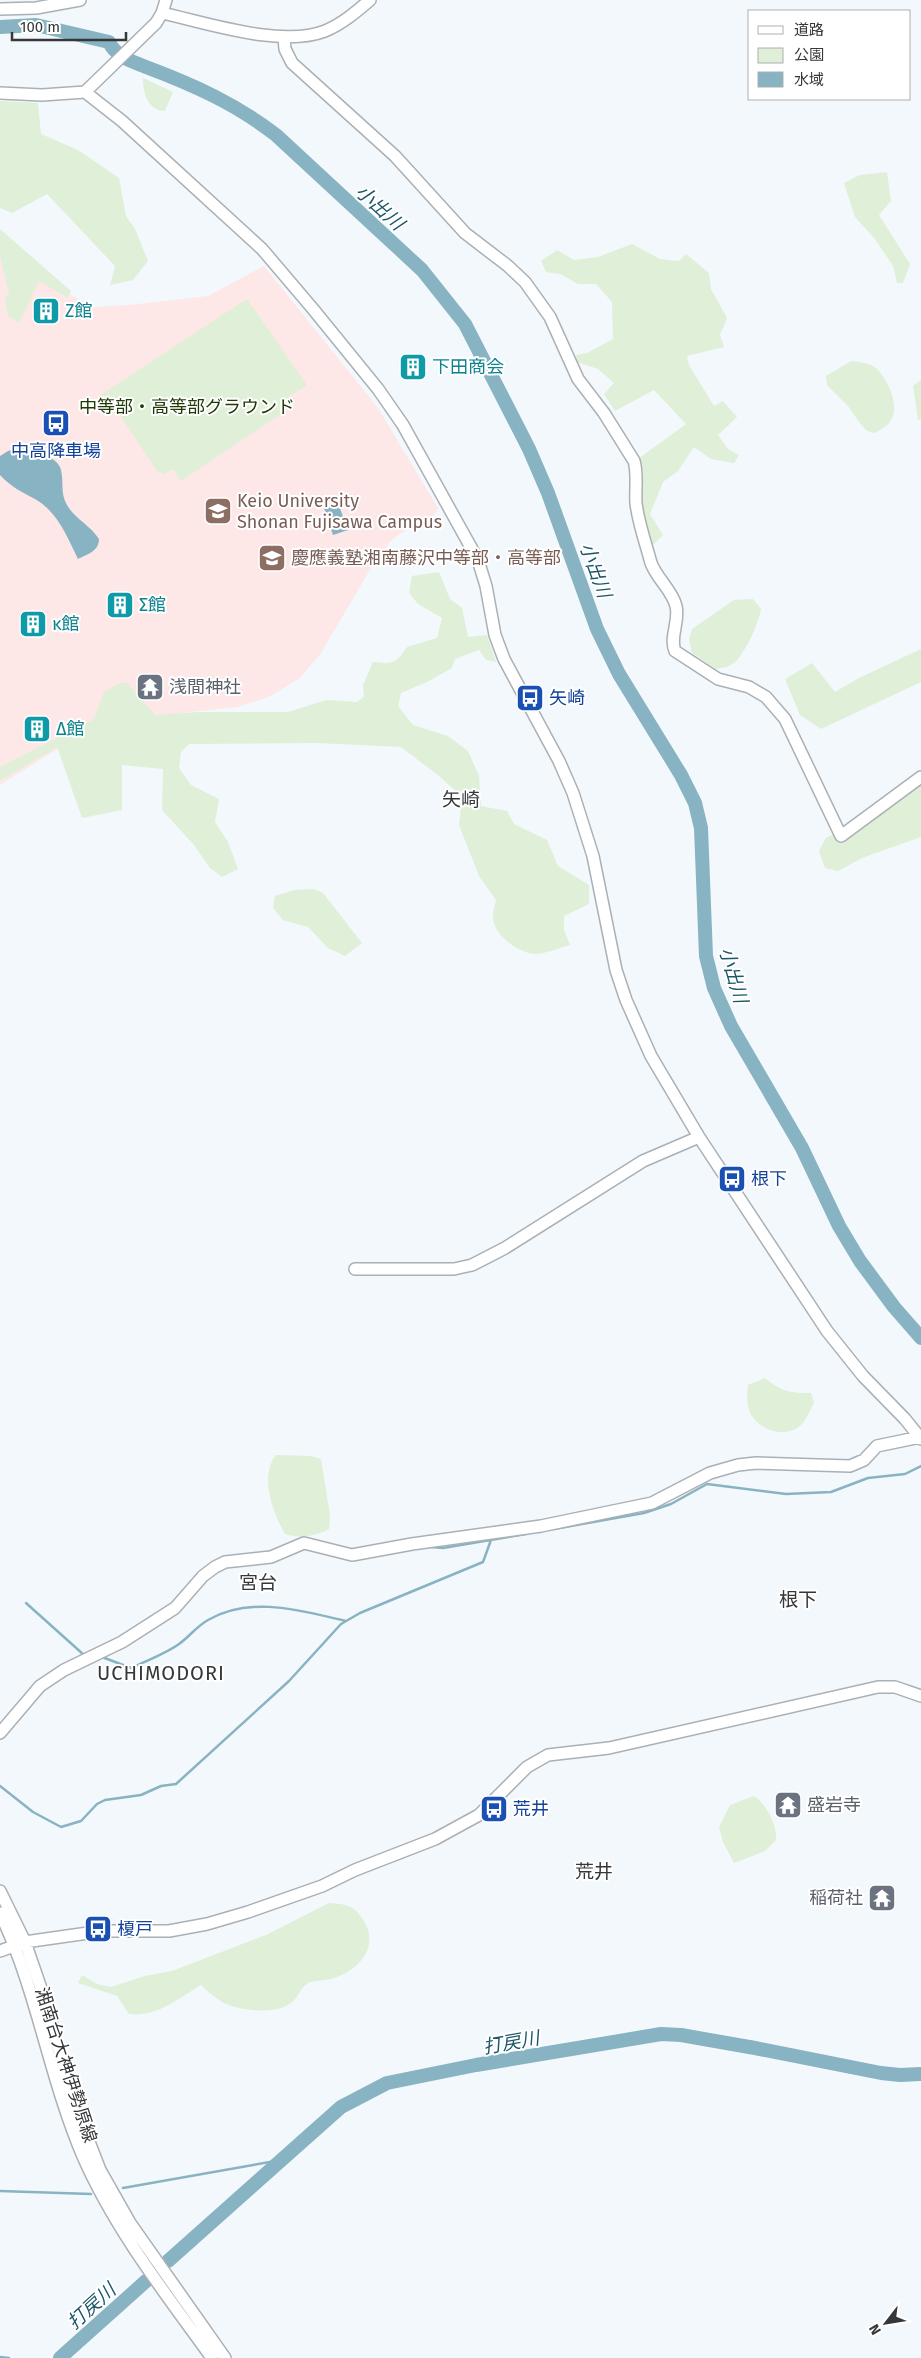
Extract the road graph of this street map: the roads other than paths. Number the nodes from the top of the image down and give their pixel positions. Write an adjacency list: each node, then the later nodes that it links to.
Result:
1 (80, 0): 4 (street)
2 (166, 0): 5 (street)
3 (370, 0): 6 (street)
4 (0, 9)
5 (162, 13): 6 (street); 7 (street)
6 (284, 38): 9 (street)
7 (85, 92): 8 (street); 10 (street)
8 (0, 93)
9 (921, 777)
10 (699, 1137): 11 (street); 12 (street)
11 (355, 1269)
12 (920, 1438): 14 (street)
13 (921, 1696): 17 (street)
14 (0, 1733)
15 (0, 1891): 17 (street, 湘南台大神伊勢原線)
16 (0, 1913): 17 (street, 湘南台大神伊勢原線)
17 (20, 1944): 18 (street); 19 (street, 湘南台大神伊勢原線); 20 (street, 湘南台大神伊勢原線)
18 (0, 1951)
19 (212, 2358)
20 (226, 2358)

